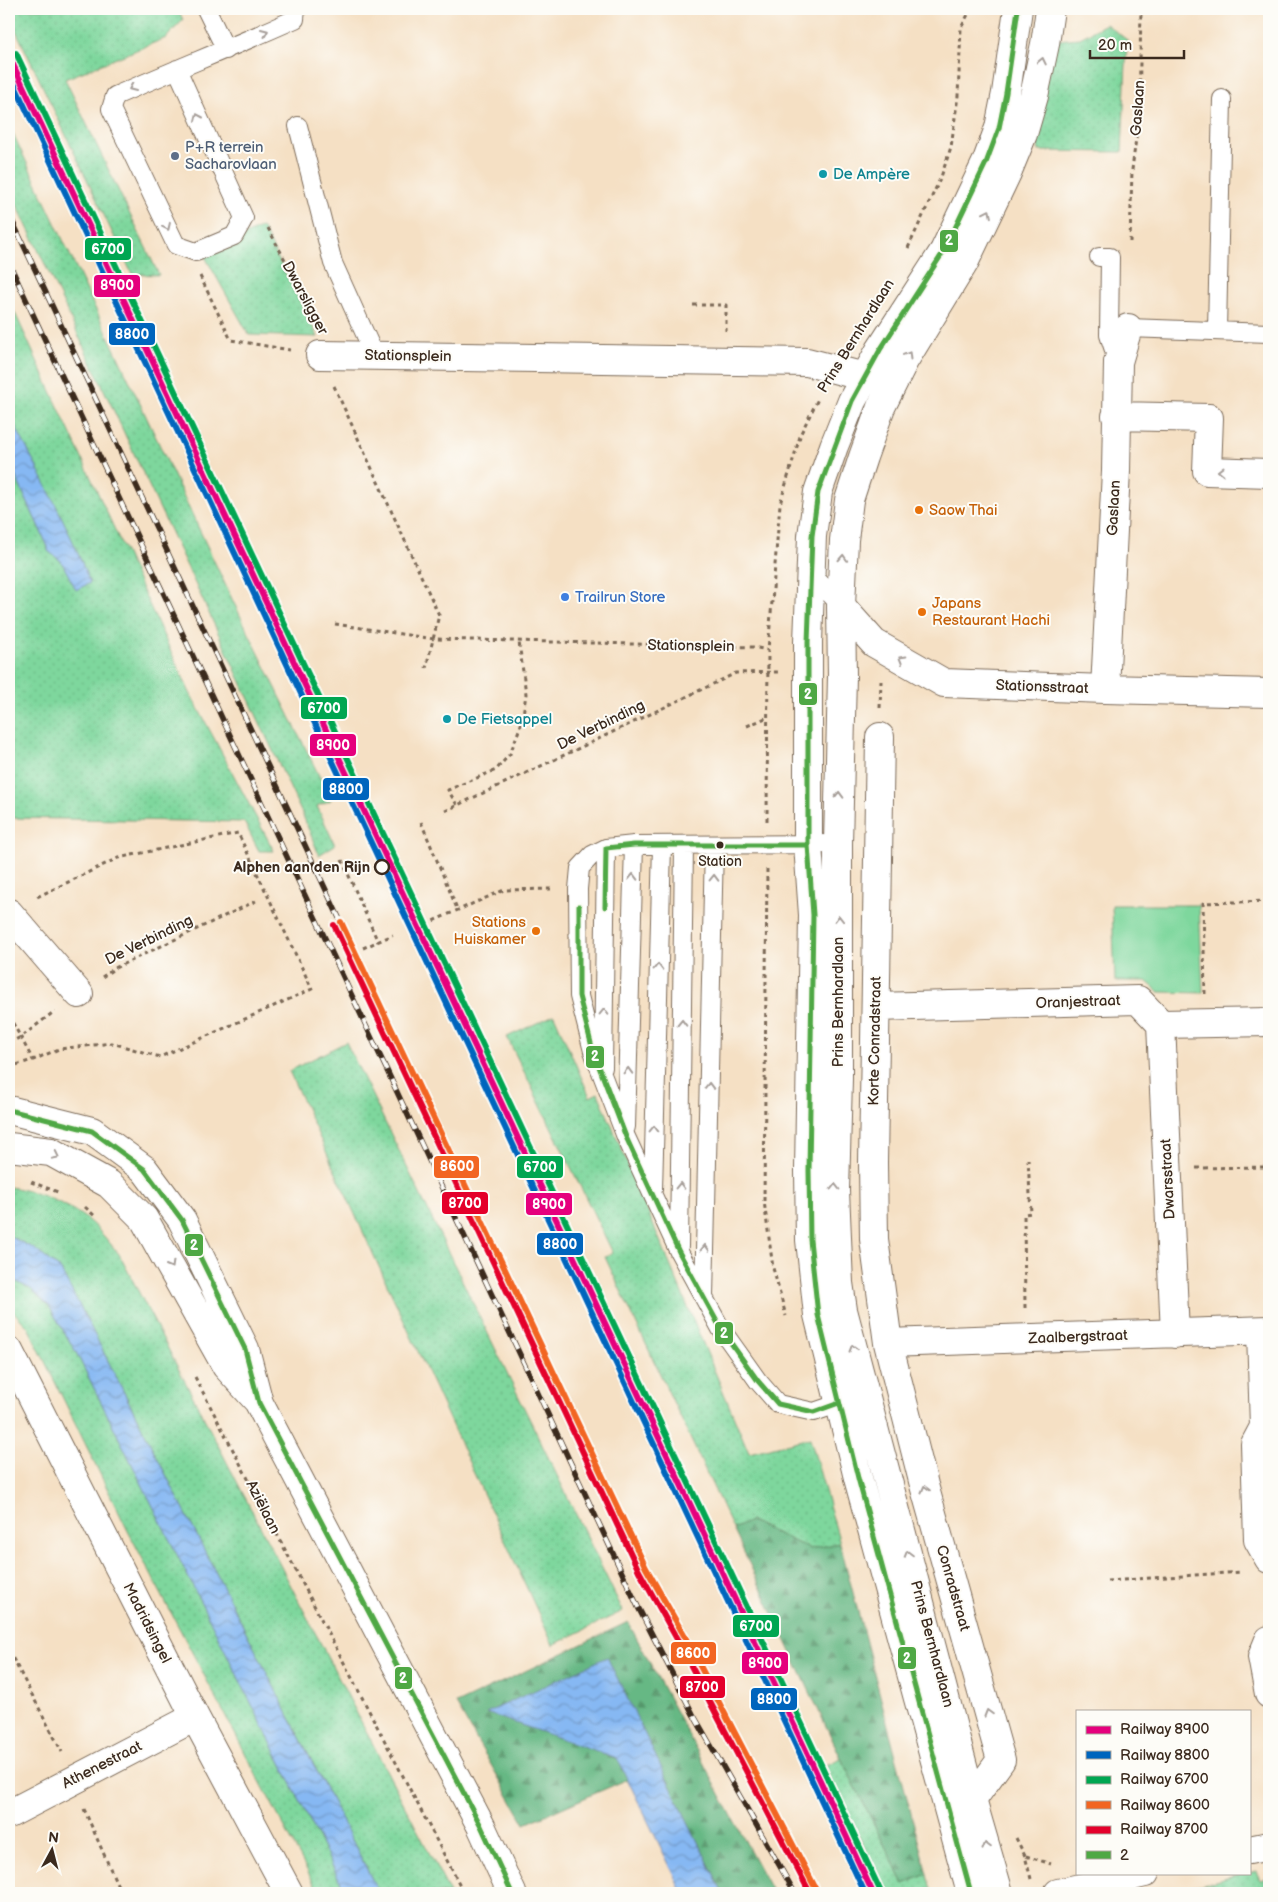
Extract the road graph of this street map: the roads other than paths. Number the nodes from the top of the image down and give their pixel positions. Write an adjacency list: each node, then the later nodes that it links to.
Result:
1 (206, 9): 5 (lane)
2 (296, 9): 5 (lane, one-way to 2)
3 (1018, 9): 16 (street, Prins Bernhardlaan)
4 (1050, 9): 17 (street, Prins Bernhardlaan, one-way to 4)
5 (226, 50): 6 (lane)
6 (177, 68): 6 (lane, one-way to 6)
7 (1222, 99): 11 (lane)
8 (298, 126): 14 (lane)
9 (1099, 257): 15 (lane)
10 (1128, 328): 11 (lane, Gaslaan); 15 (street, Gaslaan)
11 (1217, 331): 12 (lane, Gaslaan)
12 (1269, 333)
13 (320, 355): 14 (street, Stationsplein)
14 (375, 356): 16 (street, Stationsplein)
15 (1118, 362): 18 (street, Gaslaan)
16 (865, 378): 17 (street); 20 (street, Prins Bernhardlaan)
17 (891, 386): 21 (street, Prins Bernhardlaan, one-way to 17)
18 (1116, 416): 19 (street, one-way to 18); 22 (street, Gaslaan)
19 (1269, 473)
20 (811, 573): 21 (lane); 30 (street, Prins Bernhardlaan)
21 (841, 606): 22 (street, Stationsstraat, one-way to 21); 25 (street, Prins Bernhardlaan, one-way to 21)
22 (1105, 690): 23 (street, Stationsstraat)
23 (1269, 693)
24 (880, 737): 34 (street, Korte Conradstraat)
25 (838, 844): 30 (lane); 48 (street, Prins Bernhardlaan, one-way to 25)
26 (634, 845): 27 (lane); 31 (lane); 39 (lane, one-way to 26)
27 (662, 845): 28 (lane); 41 (lane, one-way to 27)
28 (684, 845): 29 (lane); 42 (lane, one-way to 28)
29 (714, 845): 30 (lane); 43 (lane, one-way to 29)
30 (808, 845): 50 (street, Prins Bernhardlaan)
31 (606, 848): 37 (lane, one-way to 31); 37 (lane)
32 (9, 913): 33 (street)
33 (79, 994)
34 (876, 1007): 36 (street, Oranjestraat); 46 (street, Korte Conradstraat)
35 (1269, 1022): 36 (street)
36 (1161, 1024): 45 (street, Dwarsstraat)
37 (603, 1078): 39 (lane)
38 (9, 1110): 49 (street)
39 (626, 1137): 41 (lane)
40 (9, 1146): 49 (street, one-way to 49)
41 (652, 1196): 42 (lane)
42 (680, 1252): 43 (lane)
43 (704, 1297): 50 (lane)
44 (1265, 1330): 45 (street, Zaalbergstraat); 51 (street)
45 (1175, 1334): 46 (street, Zaalbergstraat)
46 (888, 1343): 55 (street, Conradstraat, one-way to 46)
47 (9, 1351): 54 (street, Madridsingel)
48 (866, 1394): 50 (lane); 55 (street, Prins Bernhardlaan, one-way to 48)
49 (259, 1403): 61 (street)
50 (839, 1403): 55 (street, Prins Bernhardlaan)
51 (1260, 1565)
52 (1269, 1640): 53 (street)
53 (1269, 1694)
54 (195, 1717): 56 (street, Athenestraat); 60 (street, Madridsingel)
55 (960, 1803): 62 (street, Prins Bernhardlaan); 63 (street, Prins Bernhardlaan, one-way to 55)
56 (9, 1814)
57 (1269, 1846): 58 (street)
58 (1250, 1850)
59 (1141, 1874): 64 (street)
60 (289, 1893)
61 (512, 1893)
62 (971, 1893)
63 (999, 1893)
64 (1058, 1893)

